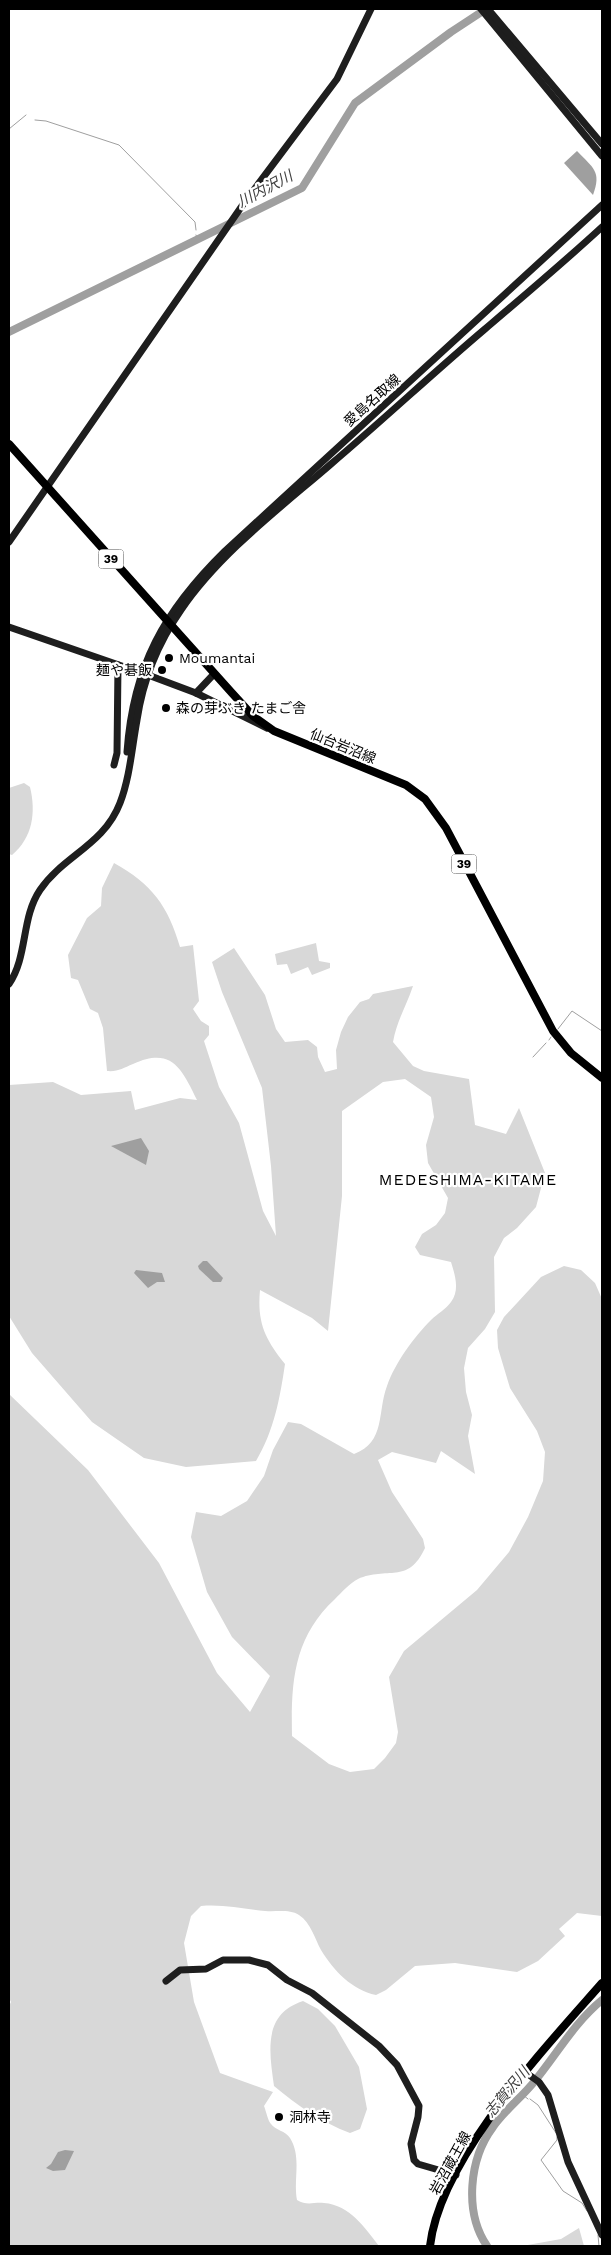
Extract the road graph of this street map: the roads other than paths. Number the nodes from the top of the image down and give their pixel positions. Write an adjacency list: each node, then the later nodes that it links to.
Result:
1 (371, 9): 9 (street)
2 (481, 9): 3 (street)
3 (490, 13): 4 (street); 5 (street)
4 (602, 144)
5 (602, 156)
6 (602, 205): 11 (street, 愛島名取線)
7 (602, 227): 11 (street, 愛島名取線)
8 (9, 444): 9 (main road, 仙台岩沼線 / 39)
9 (47, 486): 10 (street); 11 (main road, 仙台岩沼線 / 39)
10 (9, 542)
11 (169, 623): 14 (street); 15 (main road, 仙台岩沼線 / 39)
12 (9, 627): 13 (street)
13 (118, 665): 14 (street); 18 (street)
14 (145, 674): 16 (street); 19 (street)
15 (214, 674): 16 (street); 17 (main road, 仙台岩沼線 / 39)
16 (196, 693): 17 (street)
17 (274, 731): 20 (main road, 仙台岩沼線 / 39)
18 (114, 765)
19 (9, 984)
20 (602, 1078)
21 (166, 1981): 24 (street)
22 (602, 1983): 23 (main road, 岩沼蔵王線)
23 (528, 2074): 24 (main road, 岩沼蔵王線); 25 (street)
24 (456, 2175): 26 (main road, 岩沼蔵王線)
25 (602, 2236)
26 (430, 2246)

